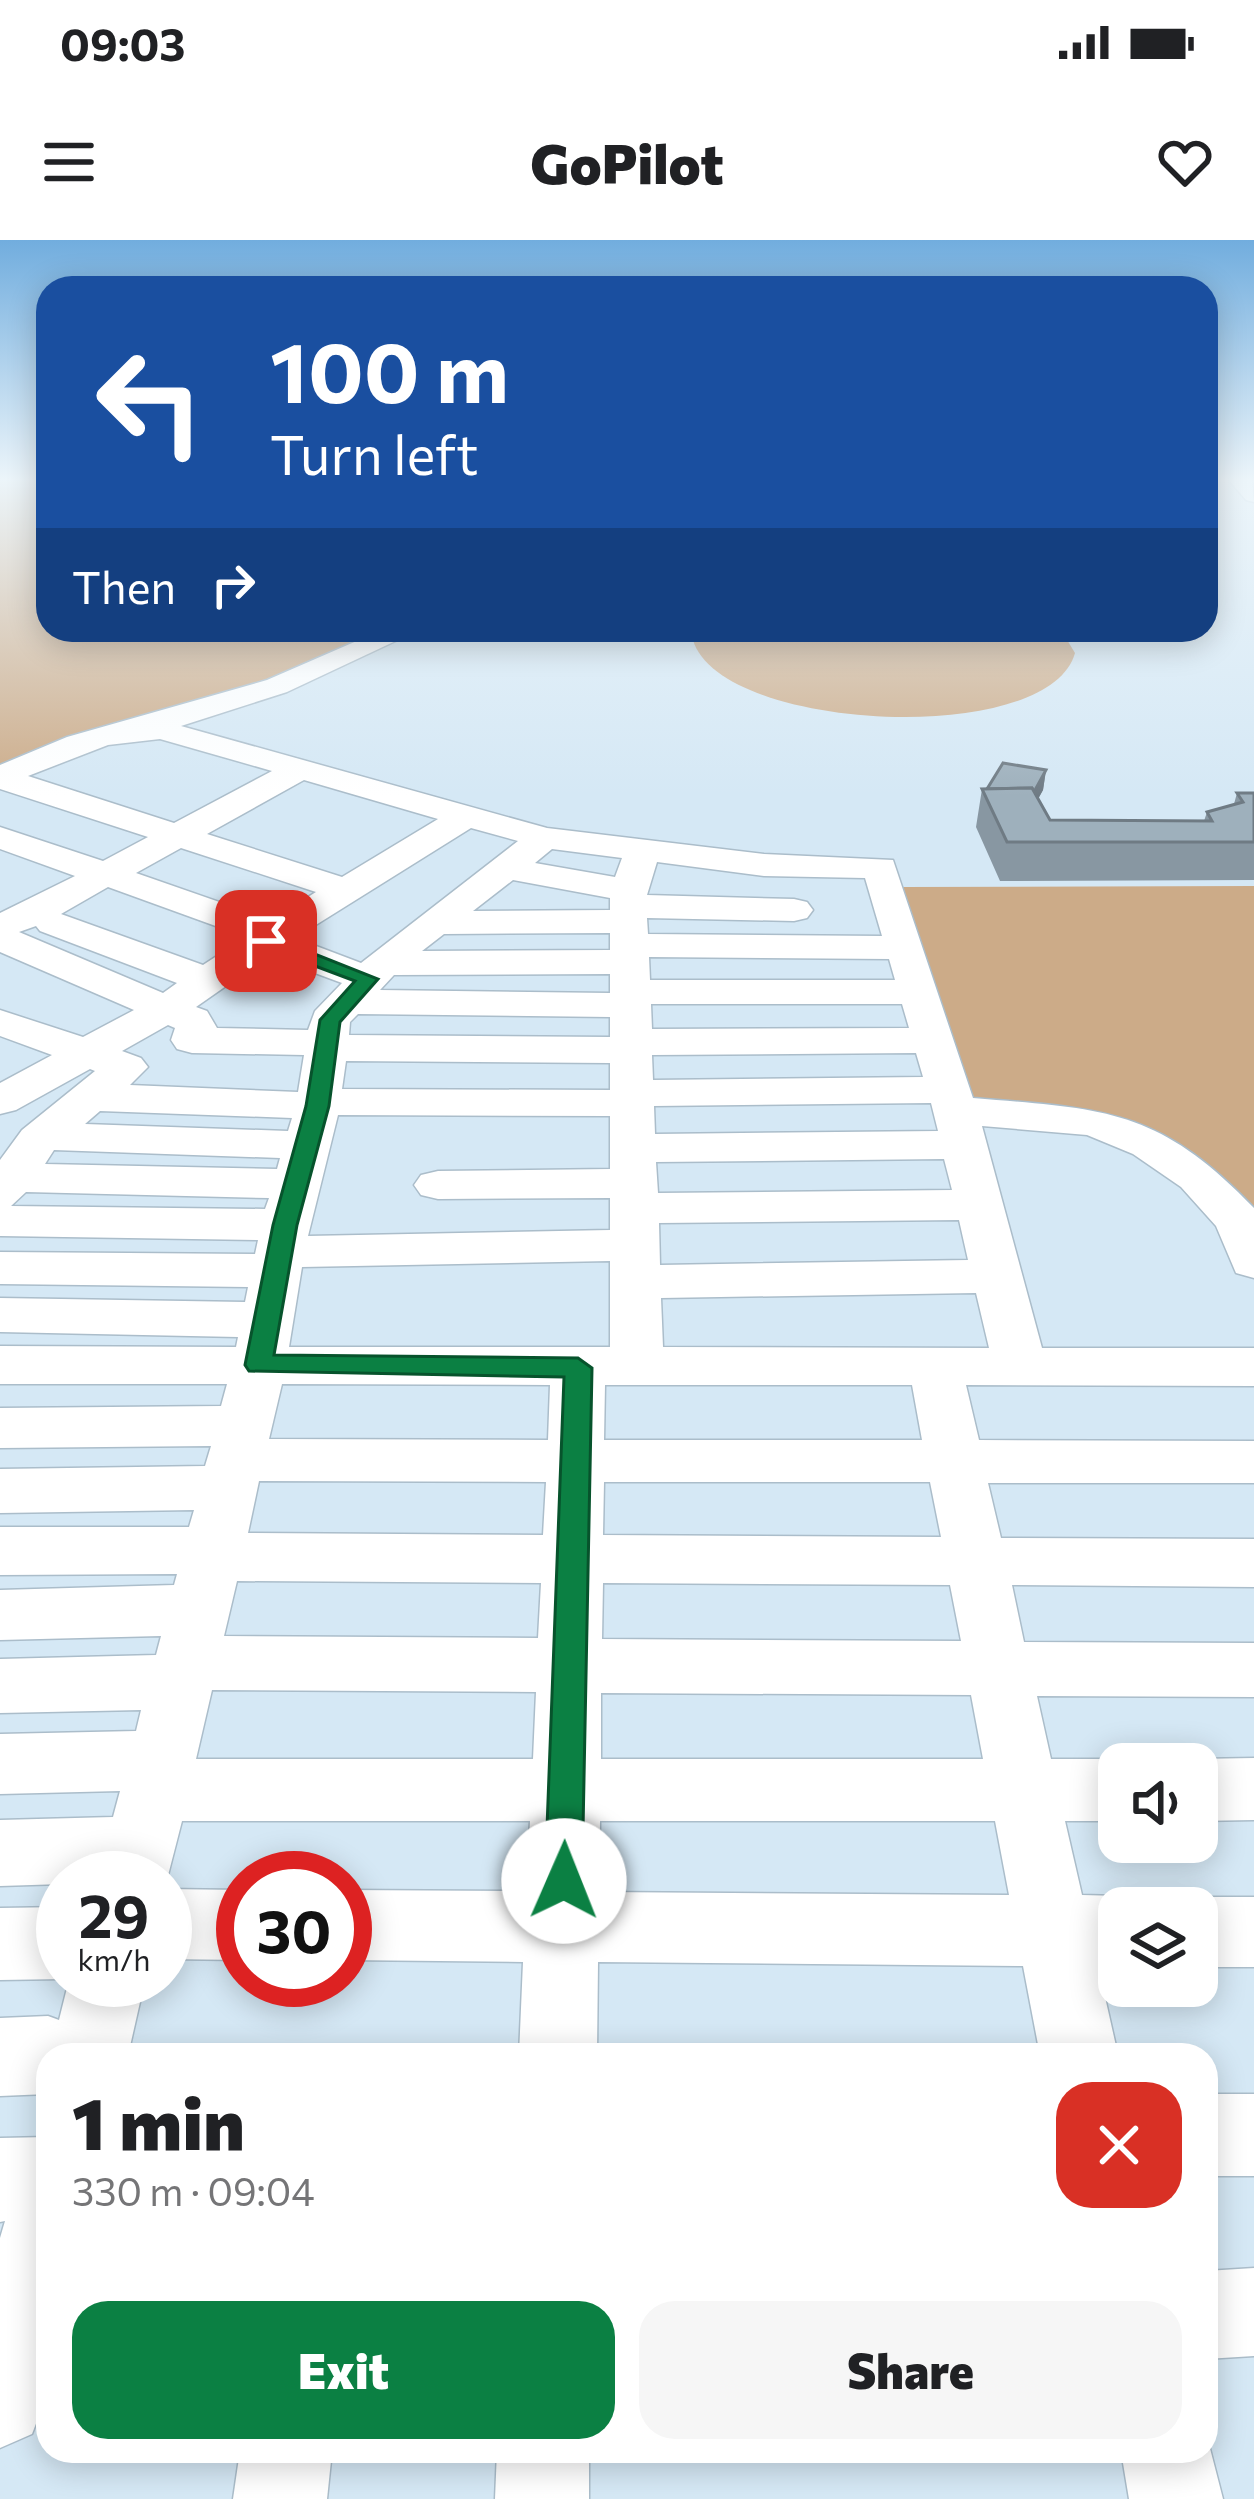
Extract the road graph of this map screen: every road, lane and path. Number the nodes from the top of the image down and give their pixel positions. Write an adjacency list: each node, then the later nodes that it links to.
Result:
1 (378, 642): 2 (street)
2 (126, 732): 3 (street); 4 (street)
3 (42, 759): 5 (street); 7 (street)
4 (285, 777): 7 (street); 8 (street)
5 (0, 778): 9 (street)
6 (0, 809): 12 (street)
7 (217, 813): 9 (street); 13 (street)
8 (448, 827): 11 (street); 13 (street)
9 (177, 836): 12 (street); 26 (street)
10 (0, 837): 16 (street)
11 (545, 838): 15 (street); 24 (street)
12 (143, 854): 16 (street); 26 (street)
13 (384, 867): 26 (street)
14 (0, 868): 16 (street)
15 (505, 868): 24 (street); 26 (street)
16 (87, 883): 17 (street); 26 (street)
17 (7, 920): 21 (street)
18 (899, 930): 20 (street); 24 (street); 24 (street); 24 (street)
19 (0, 982): 25 (street)
20 (919, 992): 23 (street); 24 (street)
21 (187, 995): 25 (street); 26 (street); 26 (street)
22 (0, 1022): 25 (street)
23 (934, 1040): 24 (street); 29 (street)
24 (632, 1049): 26 (street); 26 (street); 26 (street); 29 (street); 31 (street); 32 (street); 32 (street); 35 (street); 38 (street)
25 (109, 1051): 26 (street); 27 (street); 28 (street)
26 (322, 1051): 28 (street); 30 (street); 30 (street); 32 (street); 34 (street); 36 (street); 37 (street); 38 (street); 44 (street)
27 (11, 1083)
28 (92, 1097): 30 (street)
29 (956, 1115): 31 (street); 33 (street)
30 (11, 1176)
31 (979, 1205): 35 (street)
32 (428, 1249)
33 (1254, 1262)
34 (0, 1268)
35 (997, 1276): 40 (street)
36 (0, 1316)
37 (0, 1365)
38 (608, 1366): 39 (street); 43 (street)
39 (935, 1366): 40 (street); 45 (street)
40 (1020, 1366): 41 (street)
41 (1254, 1367)
42 (0, 1428): 44 (street)
43 (574, 1457): 44 (street); 45 (street); 49 (street)
44 (236, 1458): 47 (street); 52 (street)
45 (953, 1459): 46 (street); 50 (street)
46 (1254, 1462)
47 (0, 1491)
48 (0, 1551): 52 (street)
49 (571, 1559): 50 (street); 52 (street); 54 (street)
50 (974, 1562): 51 (street); 55 (street)
51 (1254, 1563)
52 (199, 1612): 53 (street); 54 (street); 57 (street); 64 (street)
53 (0, 1615)
54 (568, 1665): 55 (street); 59 (street)
55 (995, 1668): 56 (street); 60 (street)
56 (1254, 1670)
57 (0, 1686)
58 (0, 1764): 64 (street)
59 (565, 1790): 60 (street); 64 (street); 67 (street)
60 (1021, 1790): 61 (street); 68 (street)
61 (1098, 1790)
62 (1218, 1790): 63 (street)
63 (1254, 1790)
64 (148, 1819): 65 (street)
65 (0, 1853)
66 (372, 1925): 67 (street)
67 (563, 1927): 68 (street); 75 (street)
68 (1085, 1931): 76 (street)
69 (1218, 1931): 70 (street)
70 (1254, 1932)
71 (36, 1943): 72 (street)
72 (0, 1944)
73 (100, 2007): 74 (street)
74 (92, 2043)
75 (558, 2043)
76 (1080, 2043)
77 (0, 2056): 78 (street)
78 (36, 2056)
79 (1218, 2134): 80 (street)
80 (1254, 2135)
81 (36, 2179): 82 (street)
82 (0, 2180)
83 (36, 2263): 86 (street)
84 (1254, 2312): 85 (street)
85 (1218, 2314)
86 (0, 2402)
87 (284, 2463): 90 (street)
88 (543, 2463): 91 (street)
89 (1170, 2463): 92 (street)
90 (280, 2499)
91 (542, 2499)
92 (1177, 2499)

